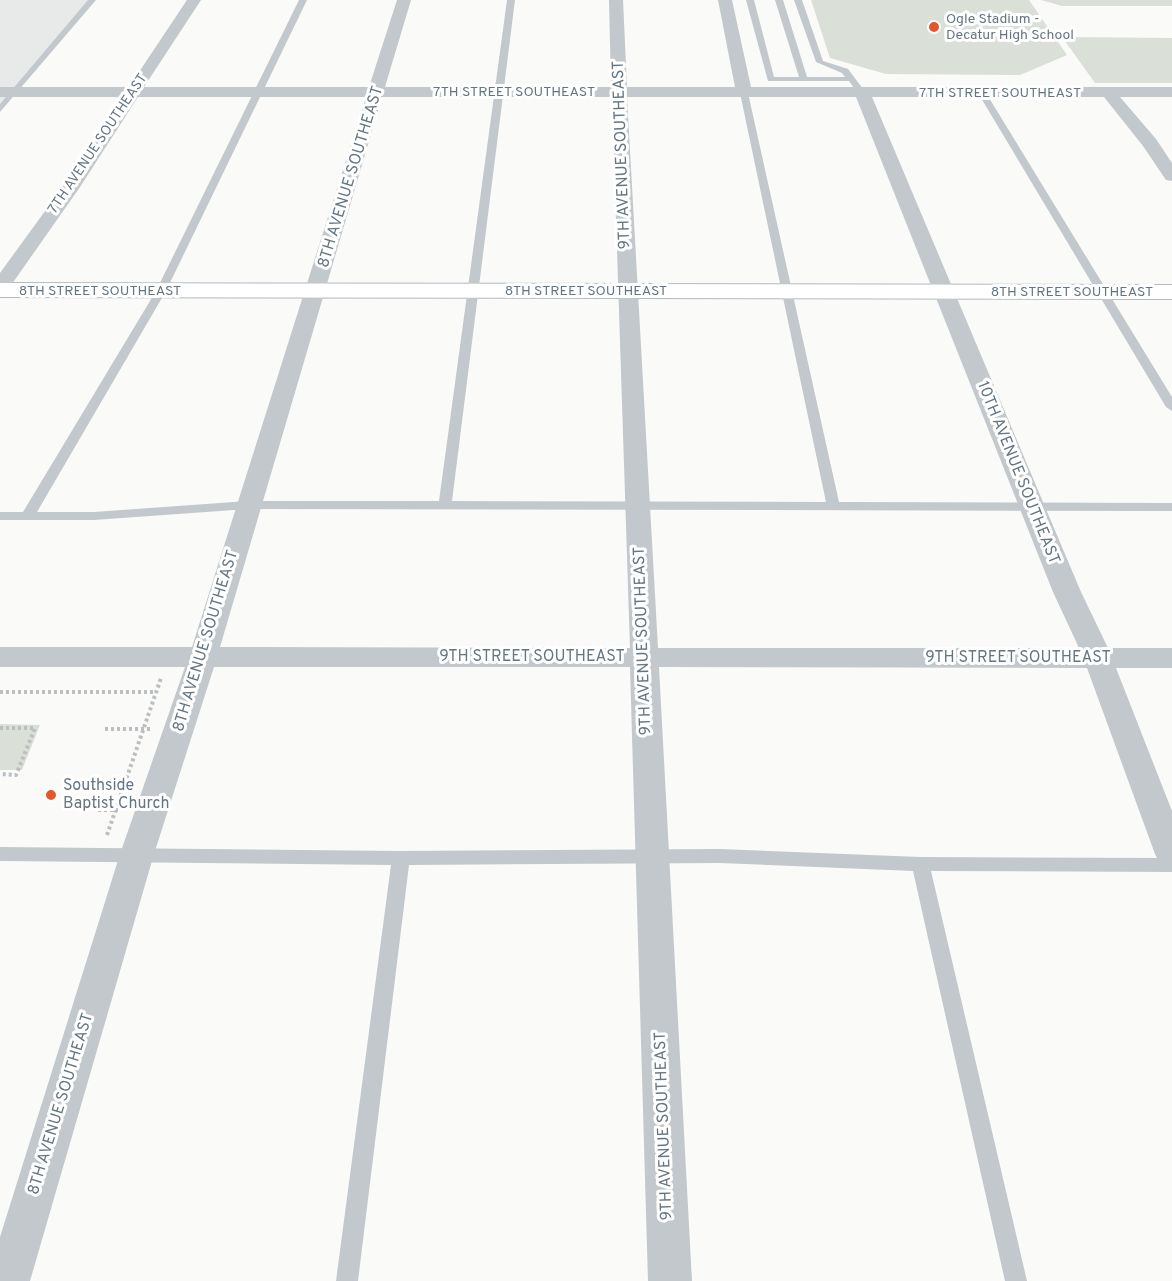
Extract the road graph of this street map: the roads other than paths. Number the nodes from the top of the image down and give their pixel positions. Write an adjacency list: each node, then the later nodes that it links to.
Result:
1 (92, 0): 14 (lane)
2 (194, 0): 13 (street, 7TH AVENUE SOUTHEAST)
3 (303, 0): 15 (lane)
4 (404, 0): 16 (street, 8TH AVENUE SOUTHEAST)
5 (511, 0): 17 (lane)
6 (616, 0): 18 (street, 9TH AVENUE SOUTHEAST)
7 (725, 0): 20 (street)
8 (750, 0): 11 (lane)
9 (779, 0): 11 (lane)
10 (798, 0): 12 (lane)
11 (804, 80): 12 (lane)
12 (857, 86): 20 (street, 7TH STREET SOUTHEAST); 21 (street, 7TH STREET SOUTHEAST); 32 (street, 10TH AVENUE SOUTHEAST)
13 (133, 91): 14 (street, 7TH STREET SOUTHEAST); 15 (street, 7TH STREET SOUTHEAST); 25 (street, 7TH AVENUE SOUTHEAST)
14 (7, 92): 23 (lane)
15 (258, 92): 16 (street, 7TH STREET SOUTHEAST); 26 (lane)
16 (377, 92): 17 (street, 7TH STREET SOUTHEAST); 27 (street, 8TH AVENUE SOUTHEAST)
17 (499, 92): 18 (street, 7TH STREET SOUTHEAST); 28 (lane)
18 (620, 92): 20 (street, 7TH STREET SOUTHEAST); 29 (street, 9TH AVENUE SOUTHEAST)
19 (1172, 92): 22 (street, 7TH STREET SOUTHEAST)
20 (744, 93): 31 (lane)
21 (982, 93): 22 (street, 7TH STREET SOUTHEAST); 30 (lane)
22 (1109, 93): 24 (street)
23 (0, 109)
24 (1172, 177)
25 (0, 289): 26 (street, 8TH STREET SOUTHEAST)
26 (161, 291): 27 (street, 8TH STREET SOUTHEAST); 42 (lane)
27 (316, 291): 28 (street, 8TH STREET SOUTHEAST); 35 (street, 8TH AVENUE SOUTHEAST)
28 (473, 291): 29 (street, 8TH STREET SOUTHEAST); 36 (lane)
29 (627, 291): 31 (street, 8TH STREET SOUTHEAST); 37 (street, 9TH AVENUE SOUTHEAST)
30 (1103, 291): 32 (street, 8TH STREET SOUTHEAST); 33 (street, 8TH STREET SOUTHEAST); 34 (lane)
31 (787, 292): 32 (street, 8TH STREET SOUTHEAST); 38 (lane)
32 (943, 292): 39 (street, 10TH AVENUE SOUTHEAST)
33 (1172, 292)
34 (1172, 407)
35 (248, 505): 36 (lane); 42 (lane); 44 (street, 8TH AVENUE SOUTHEAST)
36 (445, 505): 37 (lane)
37 (637, 506): 38 (lane); 45 (street, 9TH AVENUE SOUTHEAST)
38 (834, 506): 39 (lane)
39 (1033, 507): 40 (lane); 46 (street, 10TH AVENUE SOUTHEAST)
40 (1172, 507)
41 (0, 516): 42 (lane)
42 (27, 517)
43 (0, 657): 44 (street, 9TH STREET SOUTHEAST)
44 (203, 657): 45 (street, 9TH STREET SOUTHEAST); 49 (street, 8TH AVENUE SOUTHEAST)
45 (644, 657): 46 (street, 9TH STREET SOUTHEAST); 51 (street, 9TH AVENUE SOUTHEAST)
46 (1098, 658): 47 (street, 9TH STREET SOUTHEAST); 50 (street, 10TH AVENUE SOUTHEAST)
47 (1172, 658)
48 (0, 854): 49 (lane)
49 (119, 854): 52 (lane); 55 (street, 8TH AVENUE SOUTHEAST)
50 (1172, 854)
51 (654, 857): 52 (lane); 53 (lane); 57 (street, 9TH AVENUE SOUTHEAST)
52 (401, 858): 56 (lane)
53 (920, 864): 54 (lane); 58 (lane)
54 (1172, 865)
55 (8, 1281)
56 (347, 1281)
57 (670, 1281)
58 (1016, 1281)

